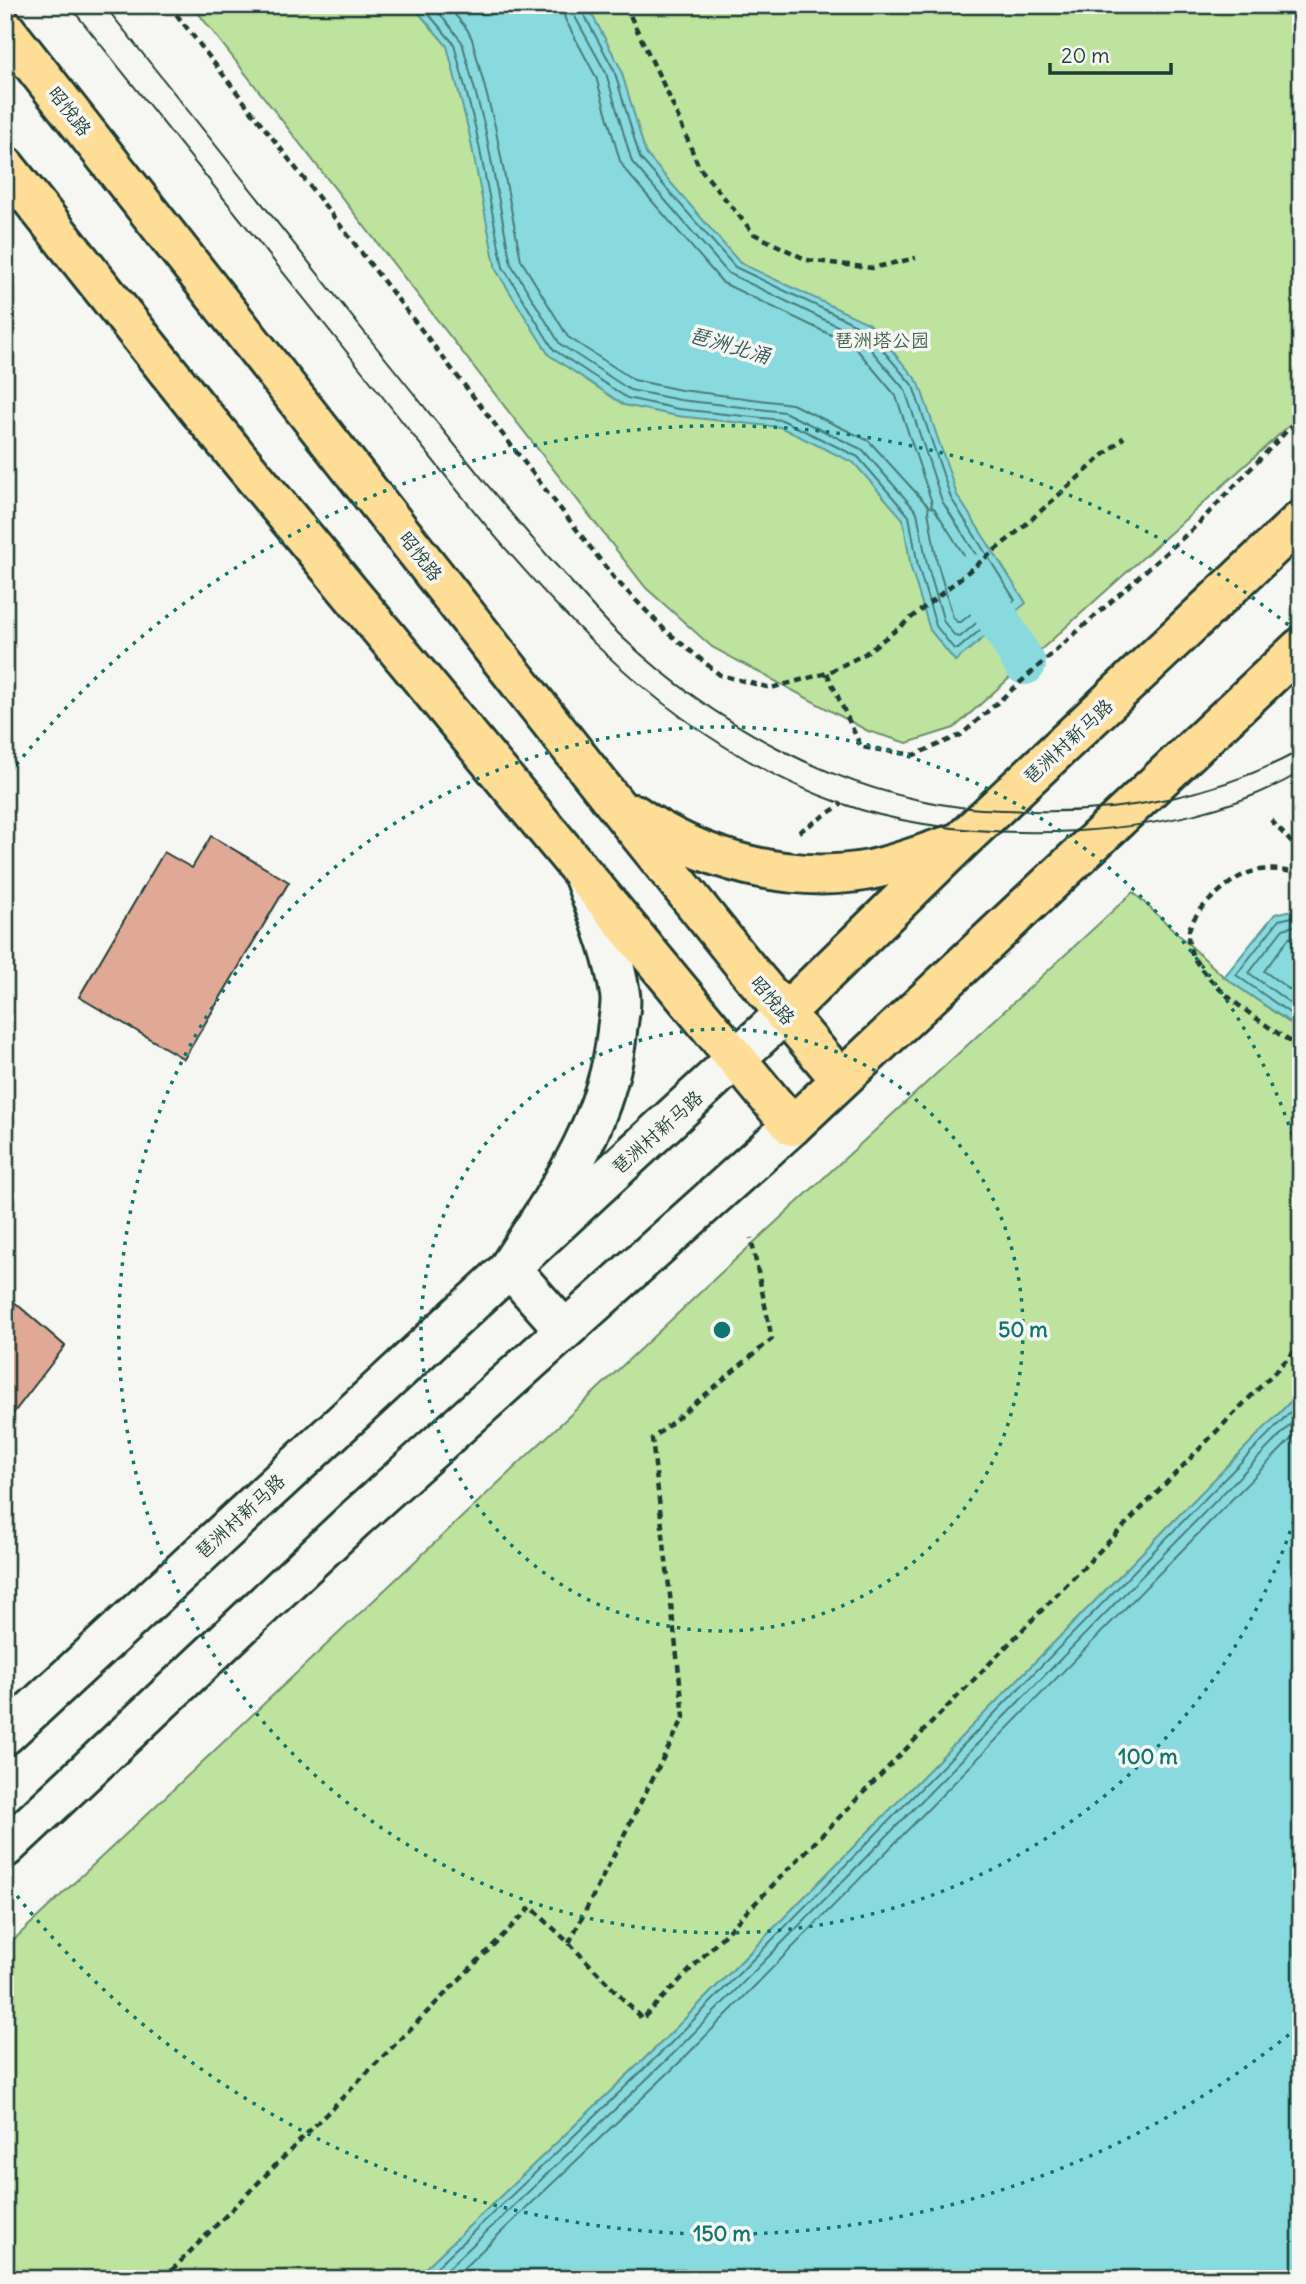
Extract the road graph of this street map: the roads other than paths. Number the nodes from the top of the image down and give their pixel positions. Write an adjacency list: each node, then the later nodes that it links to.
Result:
1 (5, 29): 5 (main road, 昭悦路)
2 (5, 166): 7 (main road)
3 (1301, 520): 6 (main road, 琶洲村新马路)
4 (1301, 648): 10 (main road)
5 (611, 799): 6 (main road); 8 (main road, 昭悦路)
6 (961, 841): 8 (main road, 琶洲村新马路)
7 (583, 872): 9 (main road); 12 (street)
8 (784, 1014): 9 (street, 琶洲村新马路); 10 (main road, 昭悦路)
9 (736, 1059): 11 (main road); 12 (street, 琶洲村新马路)
10 (841, 1080): 11 (main road)
11 (792, 1126): 13 (street)
12 (509, 1267): 13 (street); 14 (street, 琶洲村新马路)
13 (564, 1329): 15 (street)
14 (5, 1735)
15 (5, 1848)

